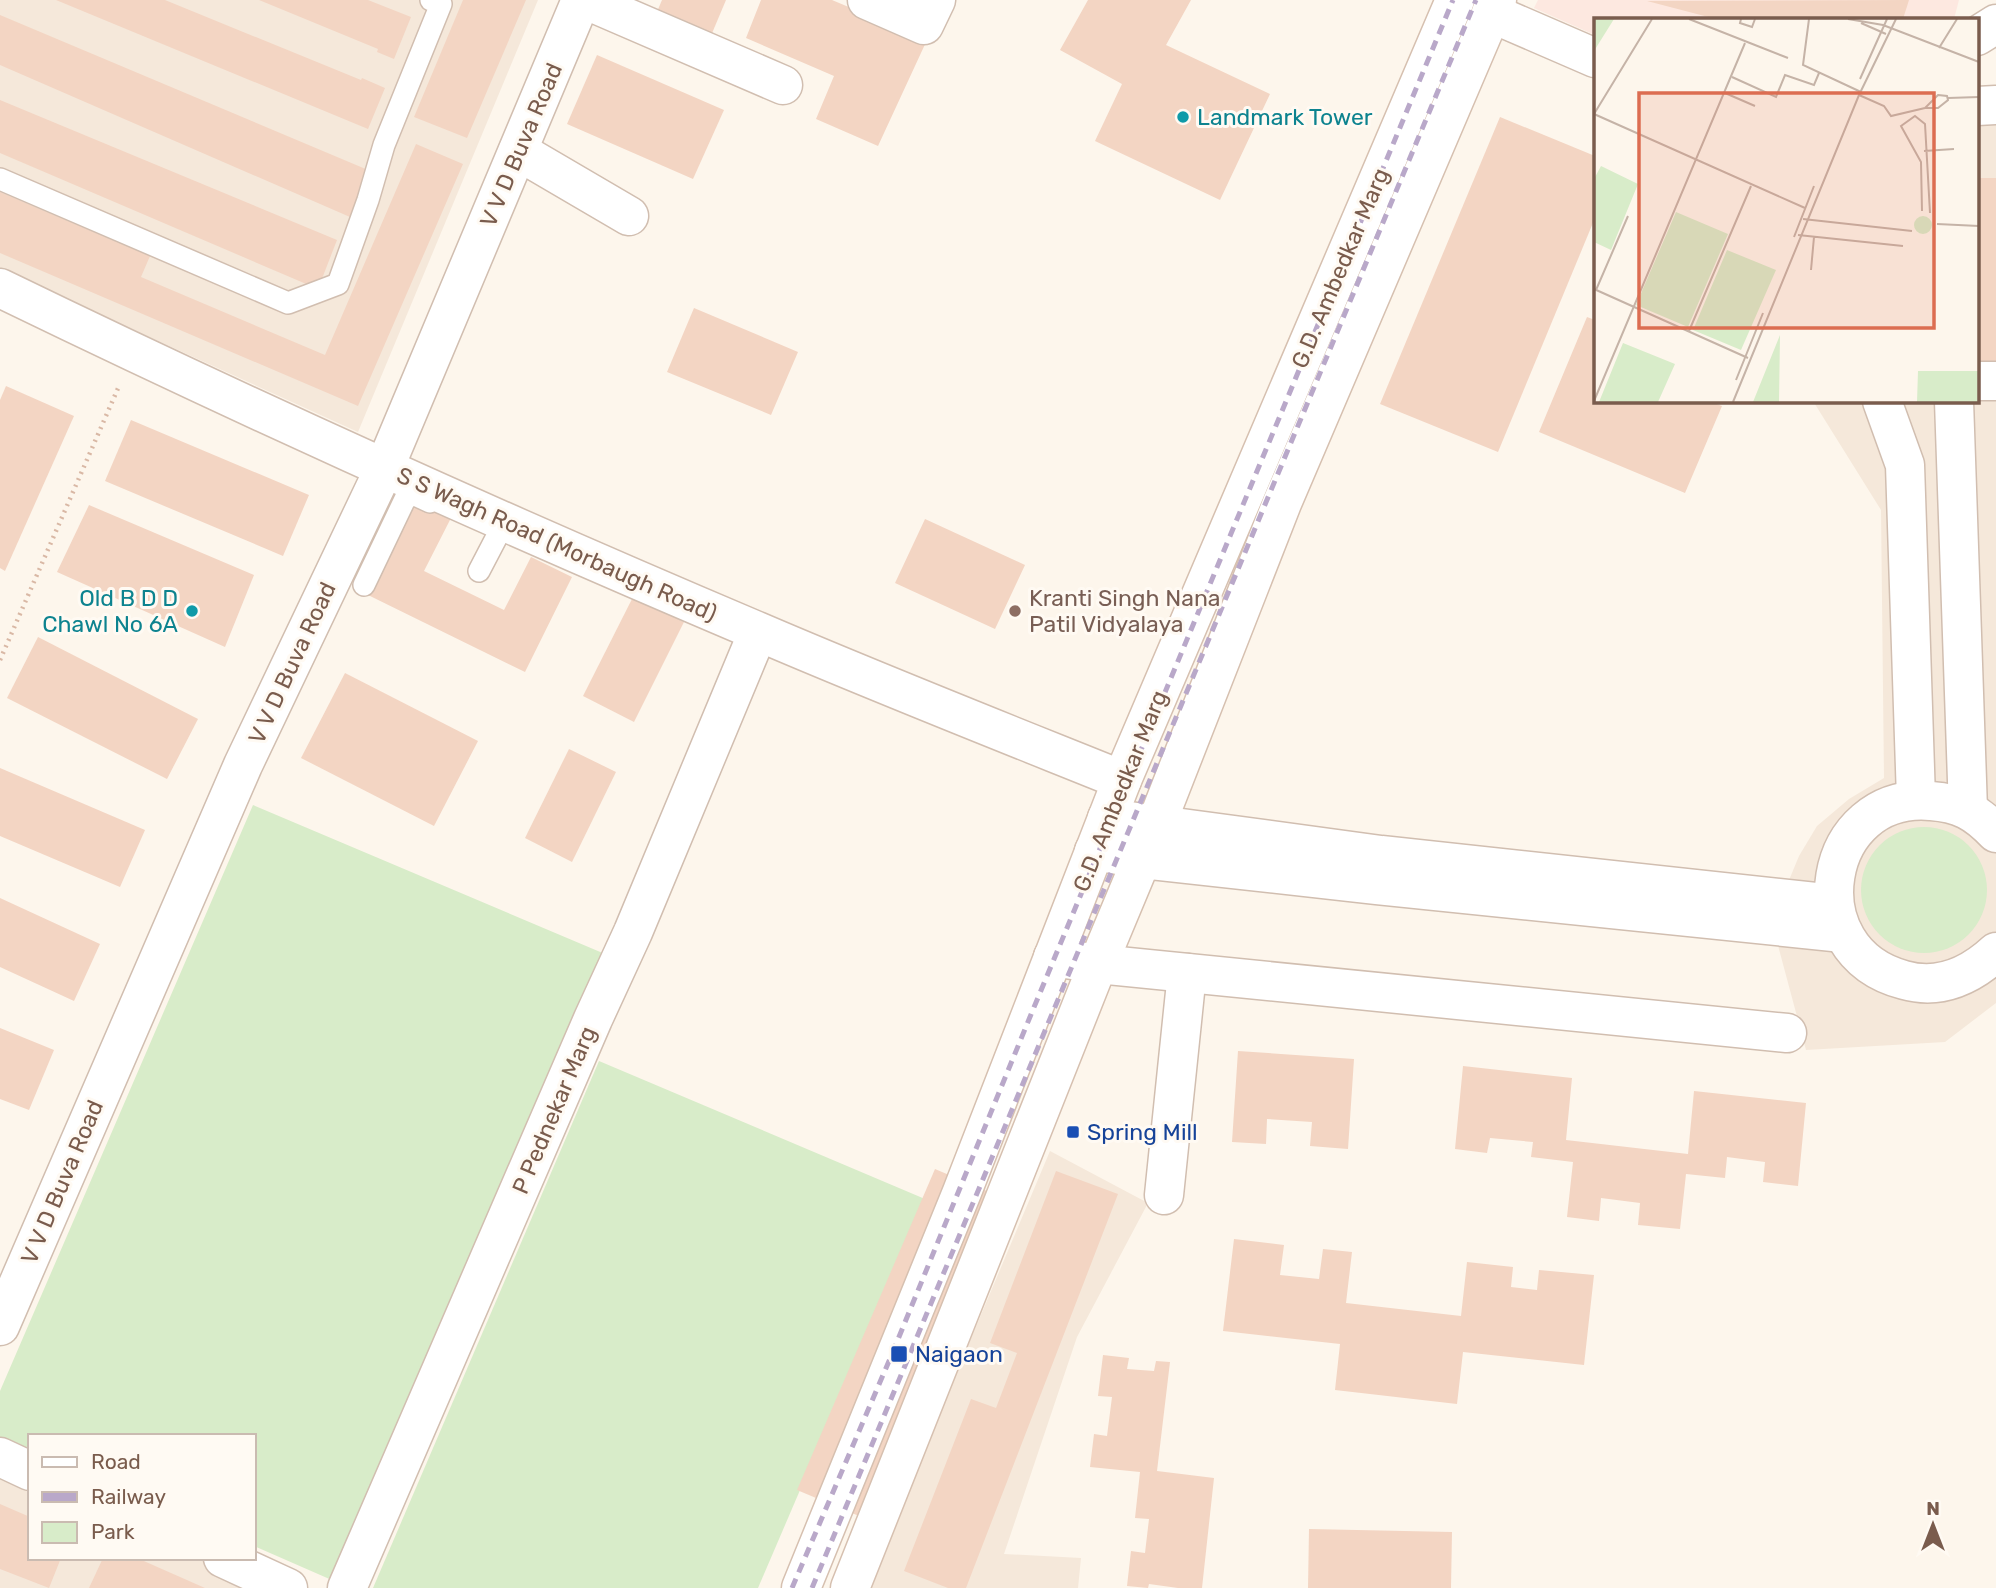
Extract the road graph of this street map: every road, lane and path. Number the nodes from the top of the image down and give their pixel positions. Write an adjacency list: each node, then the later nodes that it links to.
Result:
1 (584, 0): 10 (street); 11 (street, V V D Buva Road)
2 (867, 0): 3 (street)
3 (936, 0)
4 (1455, 0): 19 (street, G.D. Ambedkar Marg)
5 (438, 1): 12 (lane)
6 (1494, 7): 9 (street); 20 (street, G.D. Ambedkar Marg)
7 (1996, 24): 8 (street)
8 (1979, 35)
9 (1594, 57)
10 (783, 85)
11 (518, 151): 13 (street); 18 (street, V V D Buva Road)
12 (0, 178)
13 (629, 216)
14 (0, 288): 15 (street, S S Wagh Road (Morbaugh Road))
15 (134, 353): 18 (street, S S Wagh Road (Morbaugh Road)); 28 (path)
16 (1954, 402): 23 (street)
17 (1892, 404): 22 (street)
18 (384, 469): 21 (street, S S Wagh Road (Morbaugh Road)); 41 (street, V V D Buva Road)
19 (1246, 490): 20 (street); 29 (street, G.D. Ambedkar Marg)
20 (1282, 503): 33 (street, G.D. Ambedkar Marg)
21 (502, 527): 24 (lane); 25 (lane); 26 (lane); 27 (street, S S Wagh Road (Morbaugh Road))
22 (1907, 545): 23 (street); 30 (street)
23 (1959, 545): 31 (street)
24 (575, 564)
25 (479, 571)
26 (364, 585)
27 (758, 632): 29 (street, S S Wagh Road (Morbaugh Road)); 48 (street, P Pednekar Marg)
28 (0, 660)
29 (1122, 780): 32 (street, G.D. Ambedkar Marg)
30 (1916, 799): 31 (street); 34 (street)
31 (1982, 822)
32 (1101, 834): 33 (street); 36 (street, G.D. Ambedkar Marg)
33 (1149, 842): 34 (street); 37 (street, G.D. Ambedkar Marg)
34 (1839, 919): 35 (street)
35 (1996, 952)
36 (1053, 957): 37 (street); 45 (street, G.D. Ambedkar Marg)
37 (1098, 964): 38 (street); 46 (street, G.D. Ambedkar Marg)
38 (1187, 973): 39 (street); 40 (street)
39 (1787, 1033)
40 (1164, 1195)
41 (0, 1326)
42 (0, 1457): 43 (street)
43 (28, 1470)
44 (227, 1560): 47 (street)
45 (804, 1579): 46 (street)
46 (850, 1587)
47 (288, 1588)
48 (347, 1588)

